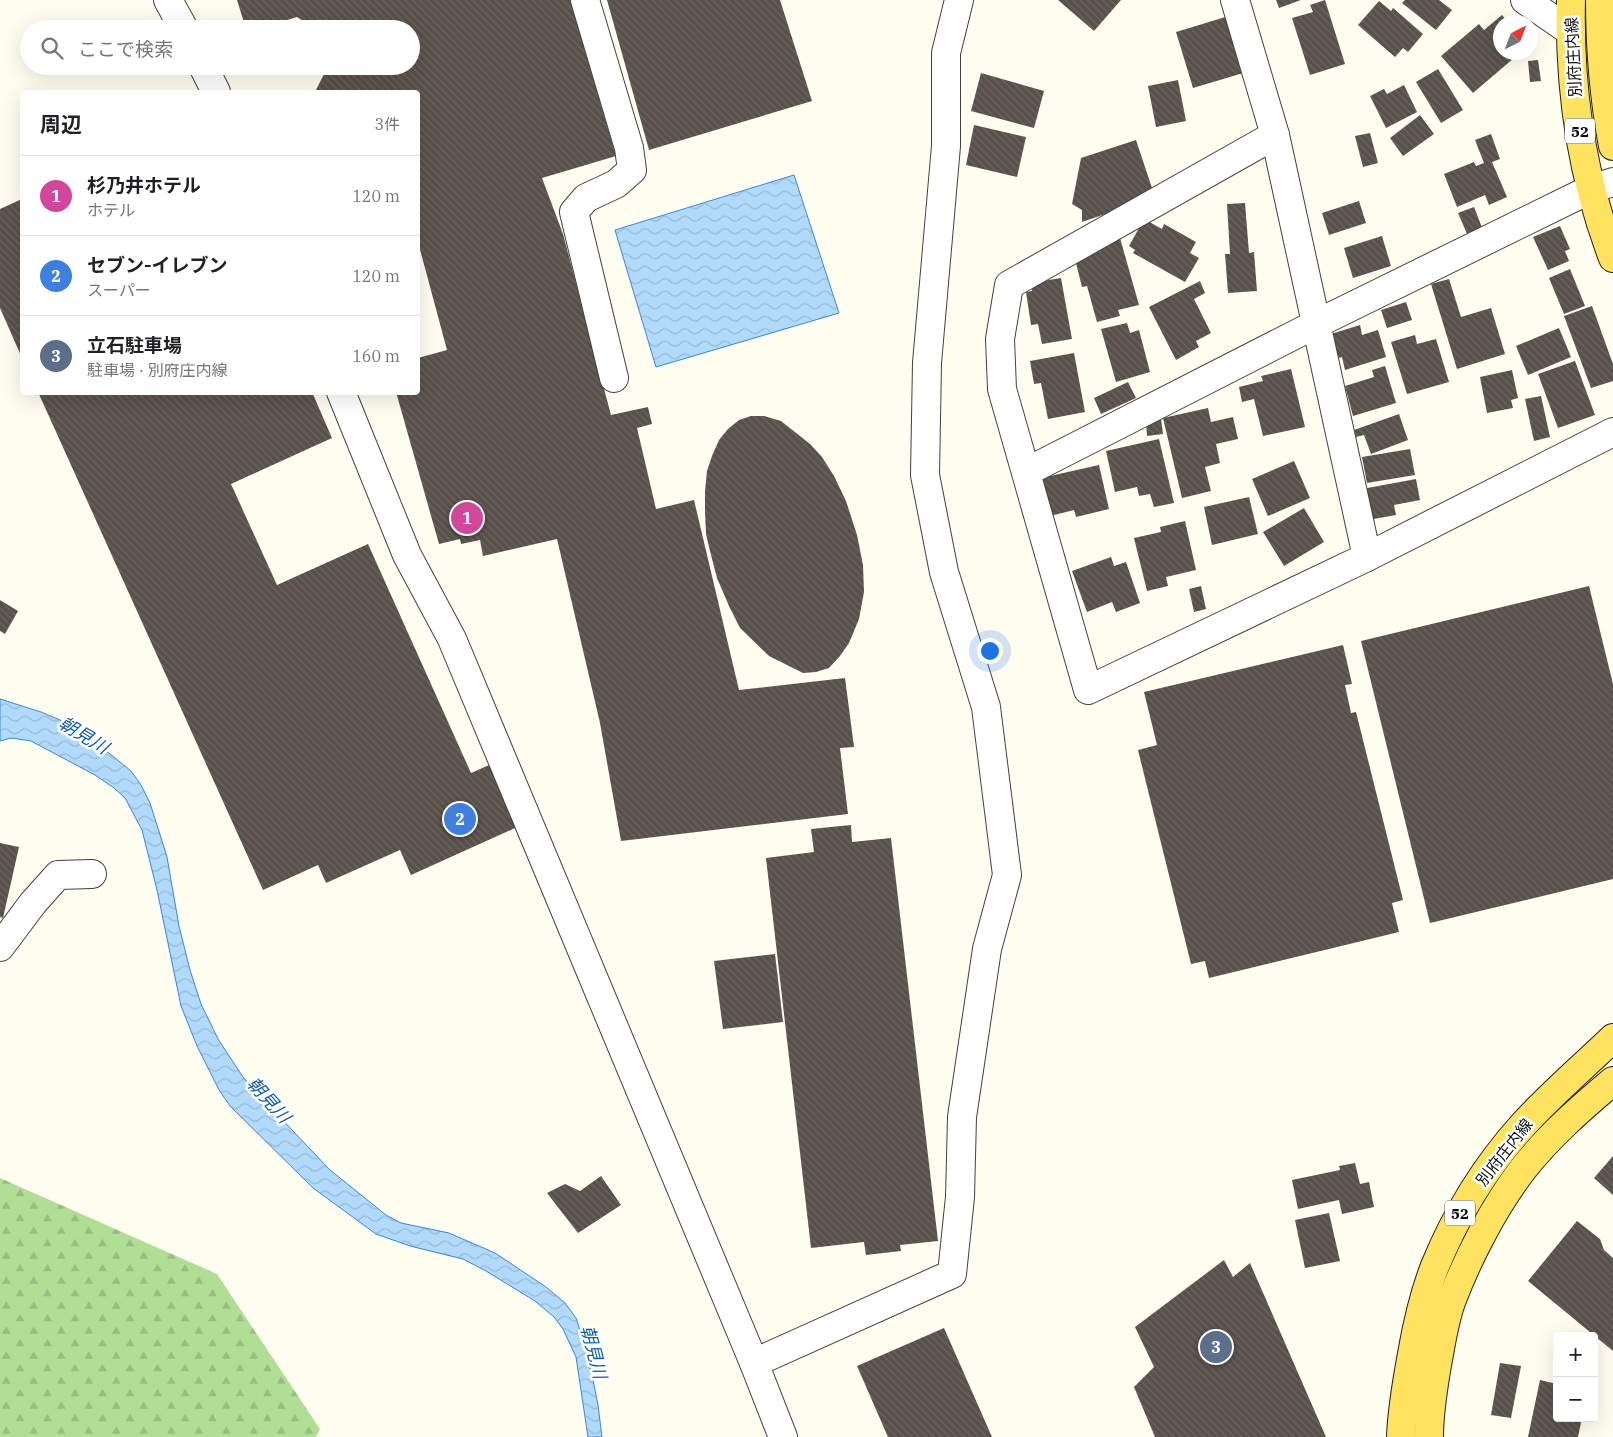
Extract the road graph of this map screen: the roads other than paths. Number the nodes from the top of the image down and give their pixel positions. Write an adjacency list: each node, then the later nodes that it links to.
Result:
1 (168, 0): 8 (street)
2 (585, 0): 17 (street)
3 (959, 0): 26 (street)
4 (1235, 0): 12 (street)
5 (1525, 0): 9 (street)
6 (1571, 0): 9 (main road, 別府庄内線 / 52)
7 (1600, 0): 13 (main road, 別府庄内線 / 52)
8 (179, 20)
9 (1570, 31): 14 (main road, 別府庄内線 / 52)
10 (208, 75): 11 (street)
11 (215, 90)
12 (1275, 135): 16 (street); 20 (street)
13 (1613, 146)
14 (1602, 186): 15 (main road, 別府庄内線 / 52); 16 (street)
15 (1613, 258)
16 (1316, 324): 20 (street); 21 (street)
17 (614, 378)
18 (342, 395): 26 (street)
19 (1613, 432): 21 (street)
20 (1026, 472): 21 (street)
21 (1367, 558)
22 (92, 874): 23 (street)
23 (0, 947)
24 (1613, 1038): 28 (main road, 別府庄内線 / 52)
25 (1613, 1081): 29 (main road, 別府庄内線 / 52)
26 (754, 1364): 27 (street)
27 (783, 1437)
28 (1401, 1437)
29 (1429, 1437)

